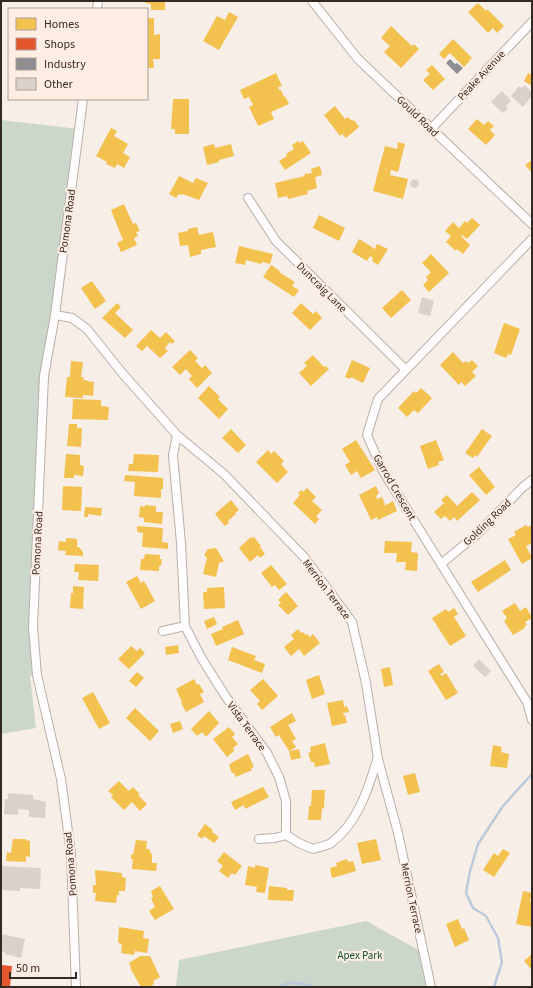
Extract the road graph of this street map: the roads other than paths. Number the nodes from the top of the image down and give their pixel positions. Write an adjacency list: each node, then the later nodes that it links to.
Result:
1 (312, 1): 4 (street, Gould Road)
2 (532, 22): 4 (street, Peake Avenue)
3 (83, 100): 8 (street, Pomona Road)
4 (431, 128): 6 (street, Gould Road)
5 (248, 198): 9 (street, Duncraig Lane)
6 (532, 224)
7 (532, 239): 9 (street, Garrod Crescent)
8 (55, 315): 10 (street, Merrion Terrace); 19 (street, Pomona Road)
9 (405, 369): 12 (street, Garrod Crescent)
10 (177, 435): 13 (street, Vista Terrace); 16 (street, Merrion Terrace)
11 (532, 480): 12 (street, Golding Road)
12 (441, 564): 15 (street, Garrod Crescent)
13 (185, 626): 14 (street); 17 (street, Vista Terrace)
14 (163, 631)
15 (532, 720)
16 (378, 759): 17 (street); 20 (street, Merrion Terrace)
17 (286, 834): 18 (street)
18 (259, 839)
19 (76, 987)
20 (431, 987)

